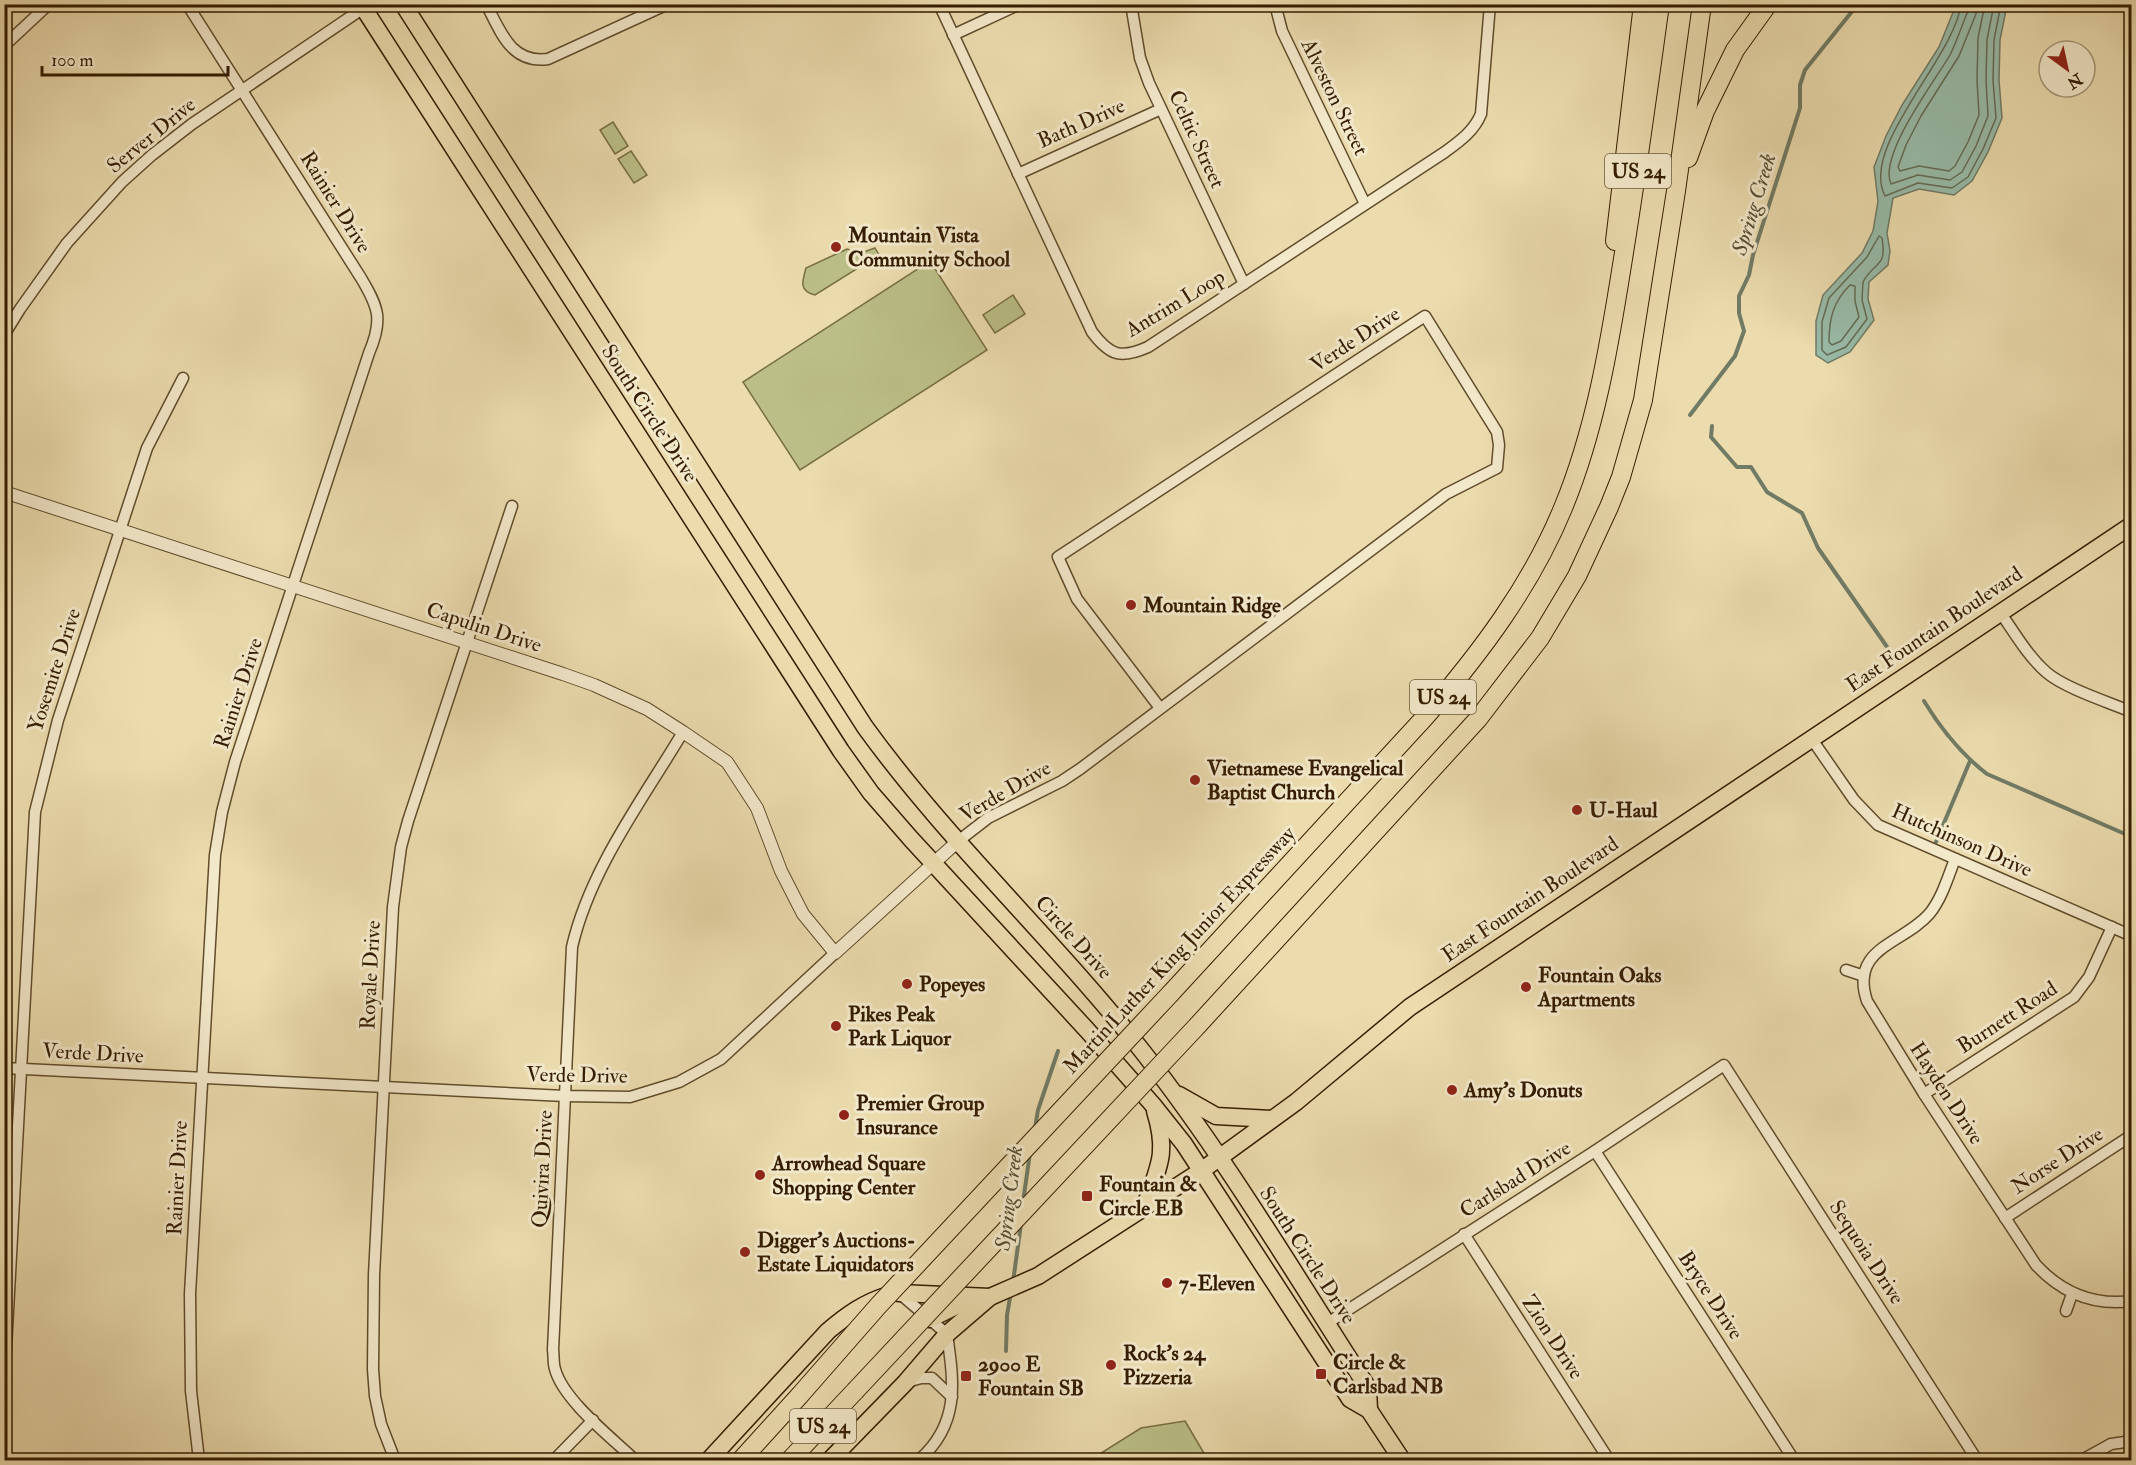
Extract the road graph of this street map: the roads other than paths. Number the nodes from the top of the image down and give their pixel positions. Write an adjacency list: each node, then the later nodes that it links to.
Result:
1 (49, 4): 17 (street)
2 (188, 4): 18 (street, Rainier Drive)
3 (404, 4): 38 (main road, South Circle Drive)
4 (486, 4): 5 (street)
5 (668, 4)
6 (939, 4): 16 (street, Antrim Loop)
7 (1020, 4): 16 (street)
8 (1131, 4): 19 (street, Celtic Street)
9 (1275, 4): 22 (street, Alveston Street)
10 (1490, 4): 22 (street, Antrim Loop)
11 (1642, 4): 25 (highway)
12 (1660, 4): 25 (highway, Martin Luther King Junior Expressway / US 24)
13 (1701, 4): 21 (highway, US 24)
14 (1768, 4): 21 (highway)
15 (364, 5): 18 (street, Server Drive); 41 (main road, South Circle Drive)
16 (953, 35): 20 (street, Antrim Loop)
17 (4, 46)
18 (242, 89): 24 (street, Server Drive); 31 (street, Rainier Drive)
19 (1161, 109): 20 (street, Bath Drive); 23 (street, Celtic Street)
20 (1018, 174): 23 (street, Antrim Loop)
21 (1676, 191): 84 (highway, US 24, bridge)
22 (1365, 204): 23 (street, Antrim Loop)
23 (1244, 284)
24 (4, 335)
25 (1611, 337): 83 (highway, Martin Luther King Junior Expressway / US 24, bridge)
26 (183, 378): 30 (street, Yosemite Drive)
27 (4, 492): 30 (street, Capulin Drive)
28 (512, 506): 33 (street, Royale Drive)
29 (2132, 525): 32 (main road, East Fountain Boulevard)
30 (119, 530): 31 (street, Capulin Drive); 49 (street, Yosemite Drive)
31 (293, 585): 33 (street, Capulin Drive); 50 (street, Rainier Drive)
32 (2000, 612): 35 (street); 37 (main road, East Fountain Boulevard)
33 (468, 642): 36 (street, Capulin Drive); 51 (street, Royale Drive)
34 (1160, 708): 34 (street, Verde Drive); 39 (street, Verde Drive)
35 (2132, 712)
36 (683, 732): 44 (street, Capulin Drive); 54 (street, Quivira Drive)
37 (1811, 738): 40 (street, Hutchinson Drive); 56 (main road, East Fountain Boulevard)
38 (931, 810): 39 (main road, Circle Drive)
39 (957, 842): 41 (street, Verde Drive); 52 (main road, Circle Drive)
40 (1956, 859): 42 (street, Hutchinson Drive); 46 (street)
41 (933, 863): 44 (street, Verde Drive); 55 (main road)
42 (2112, 927): 43 (street, Hutchinson Drive); 53 (street, Burnett Road)
43 (2132, 936)
44 (835, 953): 54 (street, Verde Drive)
45 (1846, 970): 46 (street)
46 (1864, 976): 53 (street, Hayden Drive)
47 (1724, 1065): 58 (street, Carlsbad Drive); 90 (street, Sequoia Drive)
48 (4, 1068): 49 (street, Verde Drive)
49 (21, 1068): 50 (street, Verde Drive); 73 (street, Yosemite Drive)
50 (202, 1079): 51 (street, Verde Drive); 78 (street, Rainier Drive)
51 (384, 1087): 54 (street, Verde Drive); 79 (street, Royale Drive)
52 (1171, 1090): 56 (main road); 59 (main road, Circle Drive)
53 (1924, 1094): 62 (street, Hayden Drive)
54 (565, 1096): 76 (street, Quivira Drive)
55 (1153, 1105): 60 (main road); 61 (main road)
56 (1272, 1119): 59 (main road, East Fountain Boulevard)
57 (2132, 1135): 62 (street, Norse Drive)
58 (1595, 1151): 63 (street, Carlsbad Drive); 89 (street, Bryce Drive)
59 (1219, 1157): 60 (main road, East Fountain Boulevard); 70 (main road, South Circle Drive)
60 (1200, 1171): 61 (main road, East Fountain Boulevard); 75 (main road, South Circle Drive)
61 (1145, 1206): 66 (main road, East Fountain Boulevard)
62 (2005, 1218): 65 (street, Hayden Drive)
63 (1464, 1234): 70 (street, Carlsbad Drive); 88 (street, Zion Drive)
64 (898, 1293): 66 (main road, East Fountain Boulevard); 69 (street); 82 (main road)
65 (2072, 1294): 67 (street, Hayden Drive); 68 (street)
66 (982, 1297): 69 (main road); 71 (main road, East Fountain Boulevard)
67 (2132, 1301)
68 (2066, 1311)
69 (930, 1319): 71 (street)
70 (1326, 1324): 75 (main road, South Circle Drive)
71 (947, 1334): 72 (main road, East Fountain Boulevard); 74 (street)
72 (905, 1383): 74 (street); 85 (main road, East Fountain Boulevard)
73 (4, 1385)
74 (952, 1397): 86 (street)
75 (1369, 1410): 87 (main road, South Circle Drive)
76 (593, 1419): 80 (street); 81 (street, Quivira Drive)
77 (2132, 1441): 91 (street)
78 (199, 1461)
79 (395, 1461)
80 (554, 1461)
81 (635, 1461)
82 (709, 1461)
83 (741, 1461)
84 (790, 1461)
85 (830, 1461)
86 (919, 1461)
87 (1402, 1461)
88 (1609, 1461)
89 (1794, 1461)
90 (1977, 1461)
91 (2082, 1461)

